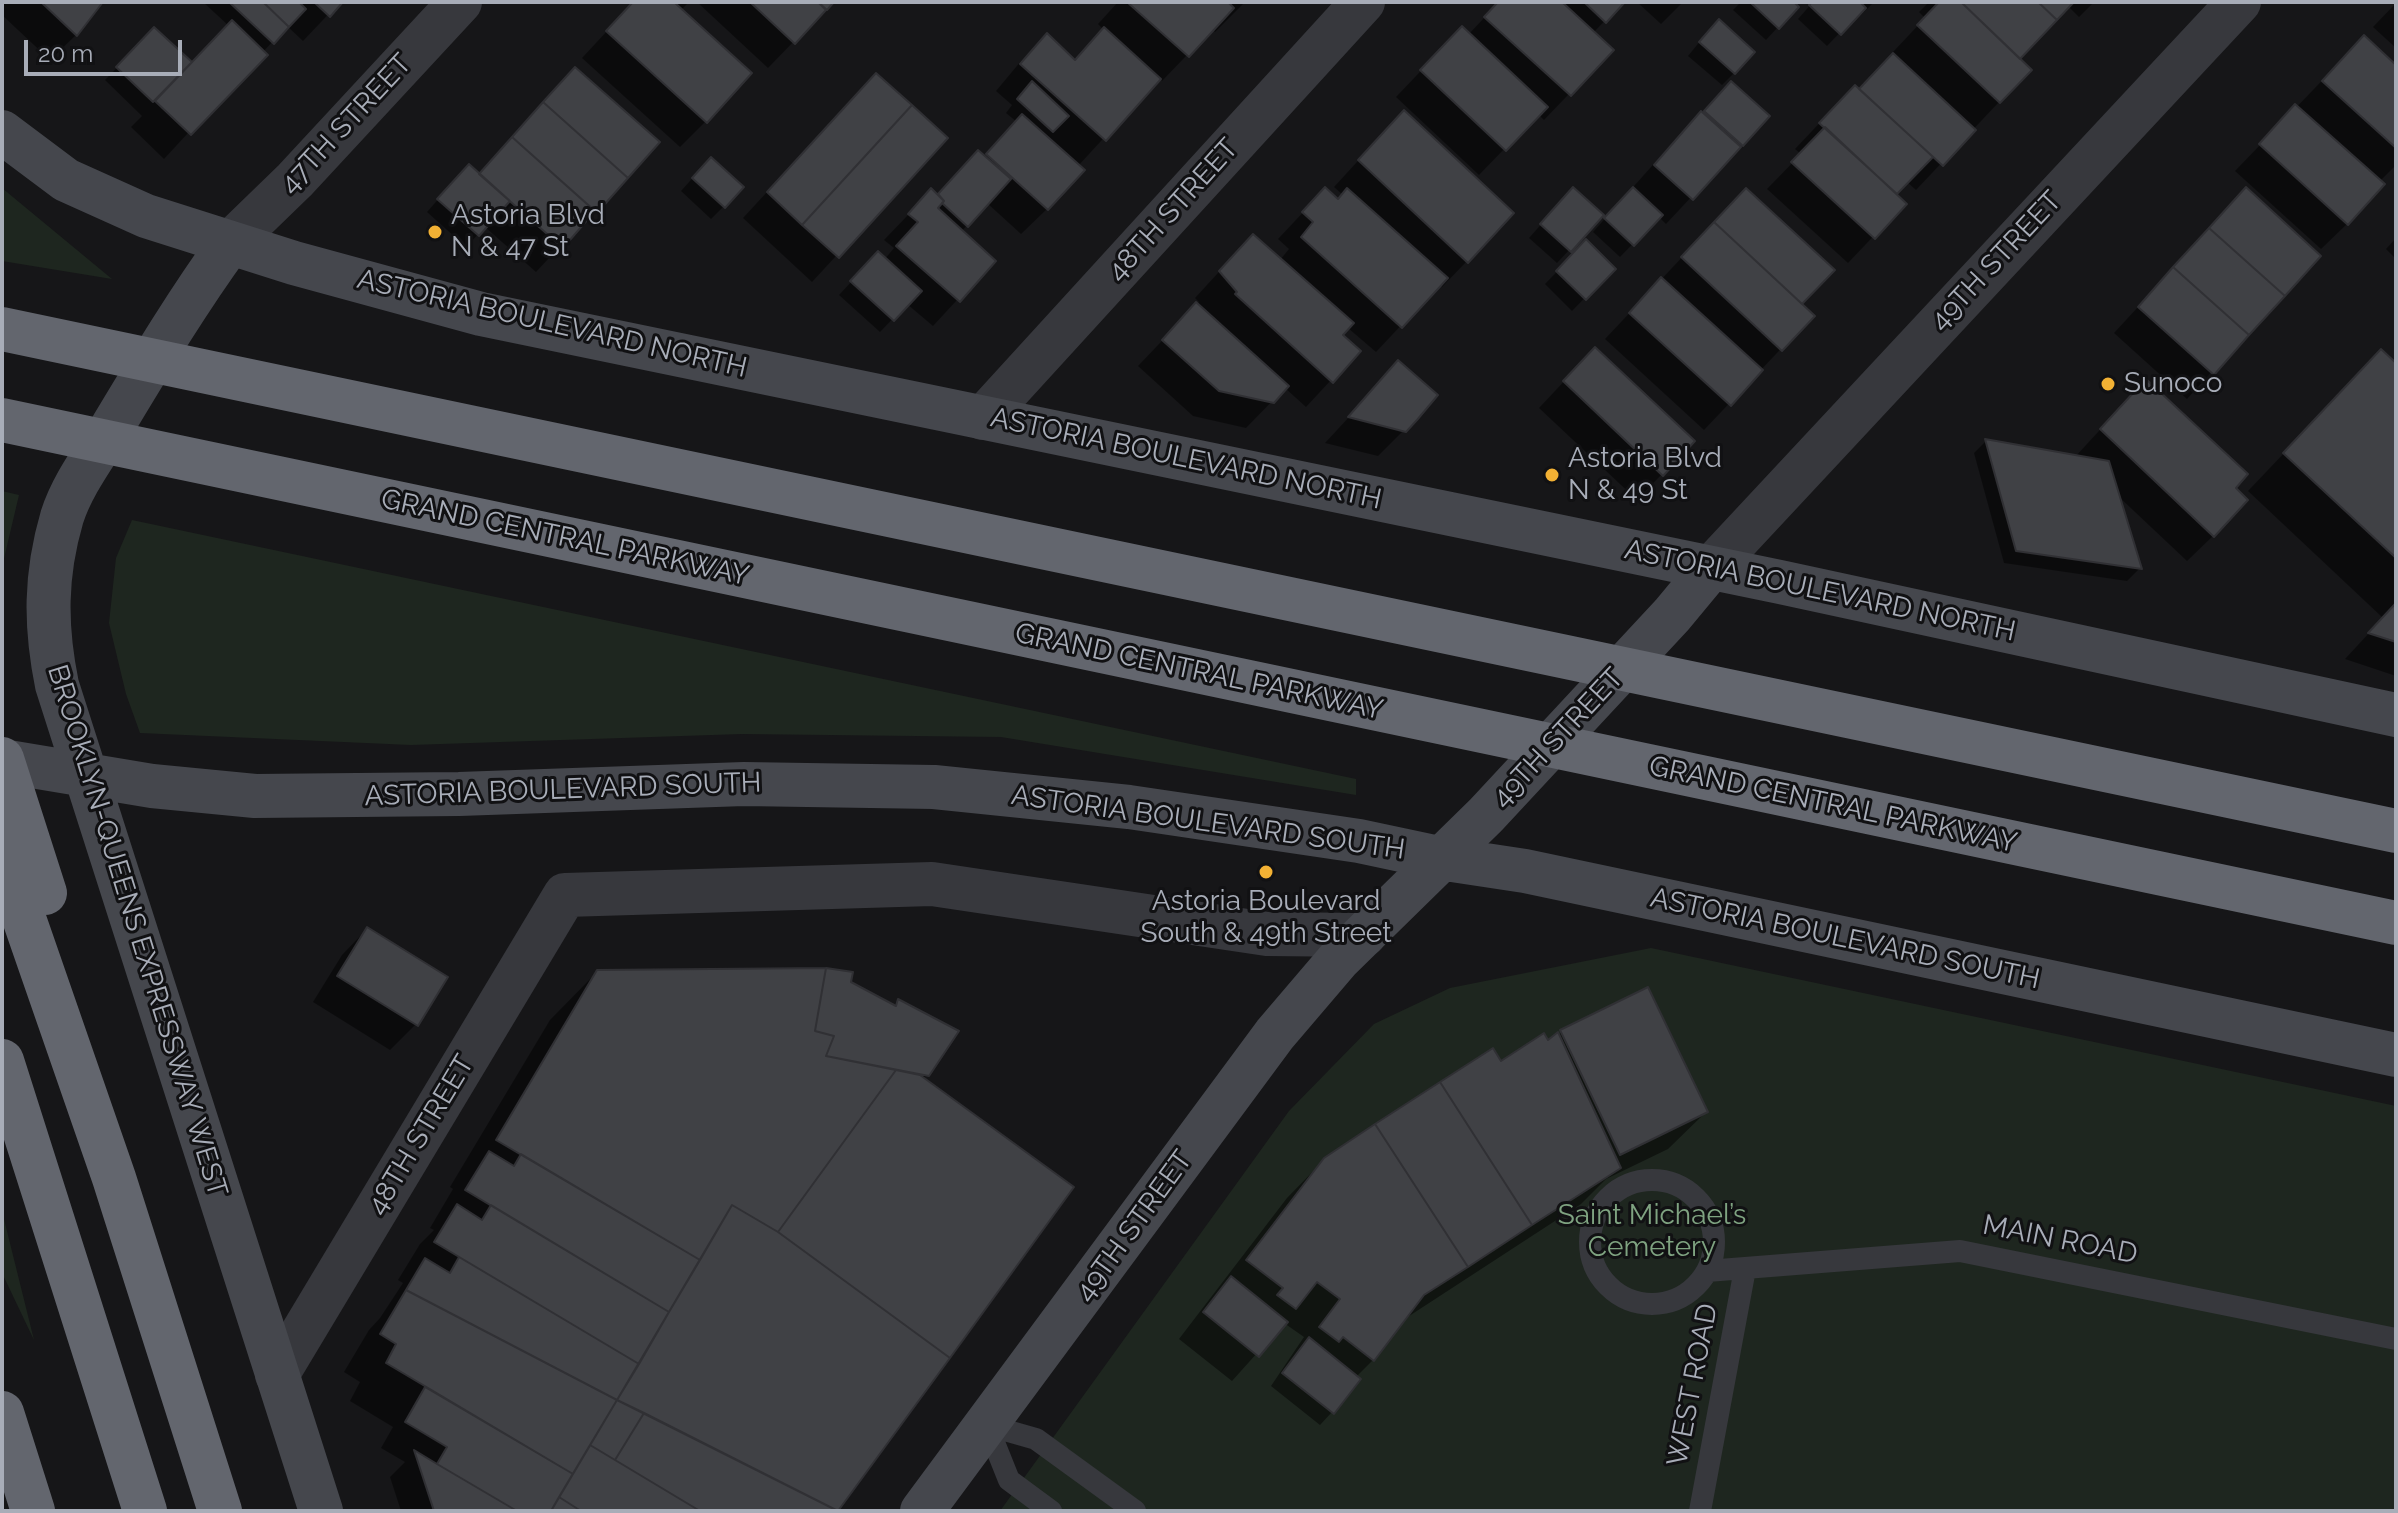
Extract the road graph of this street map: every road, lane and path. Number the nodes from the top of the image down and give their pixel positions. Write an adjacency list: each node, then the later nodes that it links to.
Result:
1 (460, 2): 5 (street, 47TH STREET)
2 (1363, 2): 7 (street, 48TH STREET)
3 (2239, 2): 9 (street, 49TH STREET)
4 (2, 132): 5 (main road, ASTORIA BOULEVARD NORTH)
5 (230, 243): 7 (main road, ASTORIA BOULEVARD NORTH); 23 (main road, BROOKLYN-QUEENS EXPRESSWAY WEST)
6 (2, 329): 12 (highway)
7 (983, 418): 9 (main road, ASTORIA BOULEVARD NORTH)
8 (2, 420): 15 (highway, GRAND CENTRAL PARKWAY)
9 (1711, 568): 10 (main road, ASTORIA BOULEVARD NORTH); 14 (main road, 49TH STREET)
10 (2396, 715)
11 (2, 760): 14 (main road, ASTORIA BOULEVARD SOUTH); 19 (highway)
12 (2396, 831)
13 (2, 855): 19 (highway)
14 (1439, 858): 16 (main road, 49TH STREET); 17 (main road, ASTORIA BOULEVARD SOUTH)
15 (2396, 923)
16 (1364, 935): 23 (street, 48TH STREET); 25 (main road, 49TH STREET)
17 (2396, 1055)
18 (2, 1061): 27 (highway)
19 (114, 1178): 28 (highway)
20 (1745, 1269): 21 (lane, MAIN ROAD); 22 (lane, MAIN ROAD); 33 (lane, WEST ROAD)
21 (1707, 1271): 21 (lane)
22 (2396, 1339)
23 (277, 1375): 29 (main road, BROOKLYN-QUEENS EXPRESSWAY WEST)
24 (2, 1413): 26 (highway)
25 (987, 1425): 30 (main road, 49TH STREET); 31 (lane); 32 (lane)
26 (33, 1511)
27 (145, 1511)
28 (220, 1511)
29 (321, 1511)
30 (922, 1511)
31 (1051, 1511)
32 (1135, 1511)
33 (1700, 1511)

